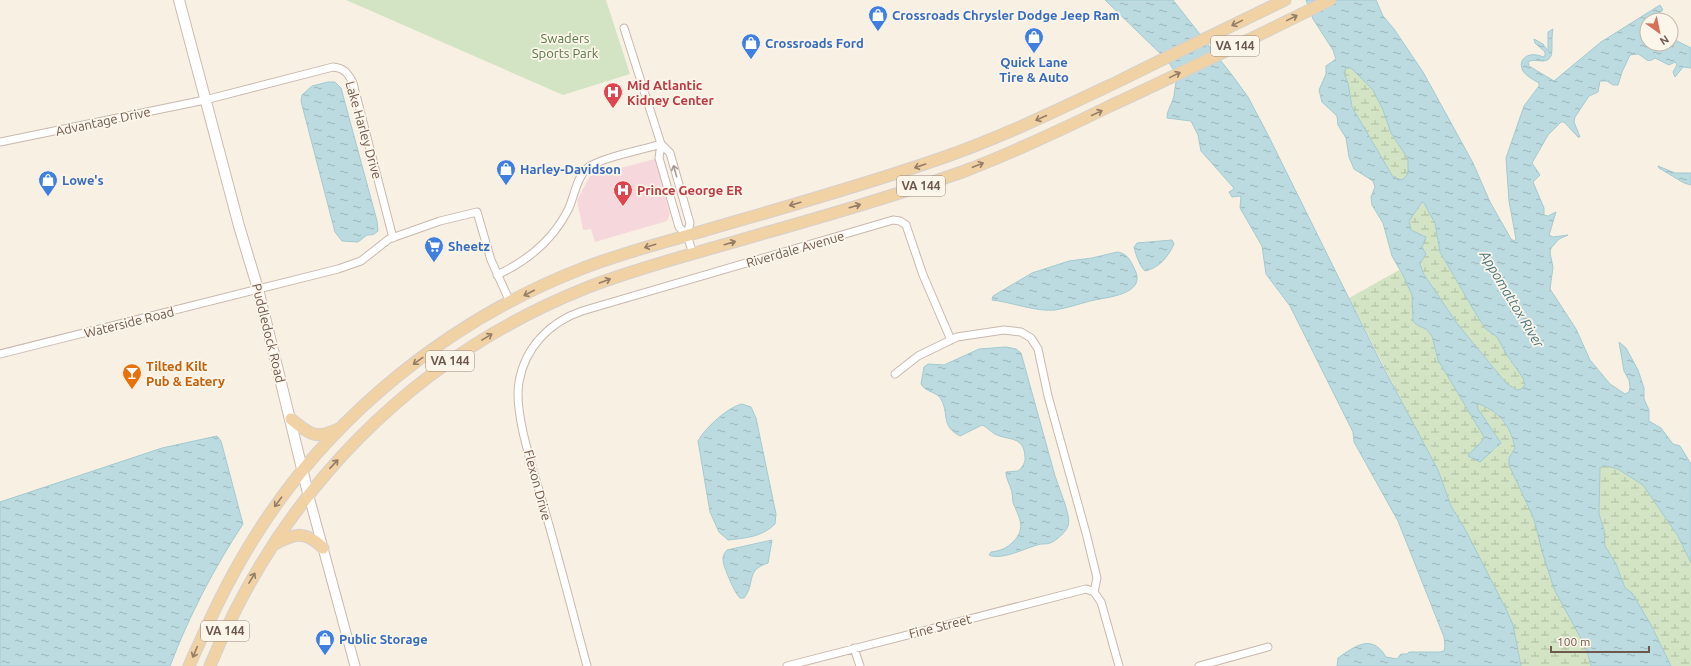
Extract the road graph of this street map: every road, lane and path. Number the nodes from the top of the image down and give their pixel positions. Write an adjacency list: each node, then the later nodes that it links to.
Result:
1 (179, 0): 5 (main road, Puddledock Road)
2 (1285, 0): 8 (main road, VA 144, one-way to 8)
3 (1330, 0): 10 (main road, VA 144, one-way to 3)
4 (624, 28): 7 (street)
5 (205, 100): 6 (street, Advantage Drive); 9 (street, Lake Harley Drive); 12 (main road, Puddledock Road)
6 (0, 142)
7 (661, 144): 8 (street); 8 (street, one-way to 7); 11 (street)
8 (687, 235): 10 (street); 13 (main road, VA 144, one-way to 13)
9 (393, 238): 11 (street, Waterside Road); 12 (street, Waterside Road)
10 (693, 254): 21 (main road, VA 144, one-way to 10)
11 (497, 275): 13 (street)
12 (258, 289): 16 (street, Waterside Road); 18 (main road, Puddledock Road)
13 (510, 302): 19 (main road, VA 144, one-way to 19)
14 (564, 318): 15 (street, Riverdale Avenue); 30 (street, Flexon Drive)
15 (951, 340): 17 (street); 24 (street)
16 (0, 354)
17 (895, 374)
18 (291, 419): 19 (main road); 20 (main road, Puddledock Road)
19 (342, 427): 20 (main road, VA 144)
20 (302, 471): 21 (main road, Puddledock Road); 27 (main road, VA 144, one-way to 27)
21 (308, 493): 22 (main road, VA 144); 23 (street, Puddledock Road)
22 (271, 547): 23 (main road); 28 (main road, VA 144, one-way to 22)
23 (323, 548): 29 (street, Puddledock Road)
24 (1094, 592): 26 (street, Fine Street); 33 (street)
25 (1268, 647): 34 (street)
26 (854, 648): 31 (street, Fine Street); 32 (street)
27 (189, 666)
28 (210, 666)
29 (355, 666)
30 (587, 666)
31 (787, 666)
32 (860, 666)
33 (1120, 666)
34 (1199, 666)

